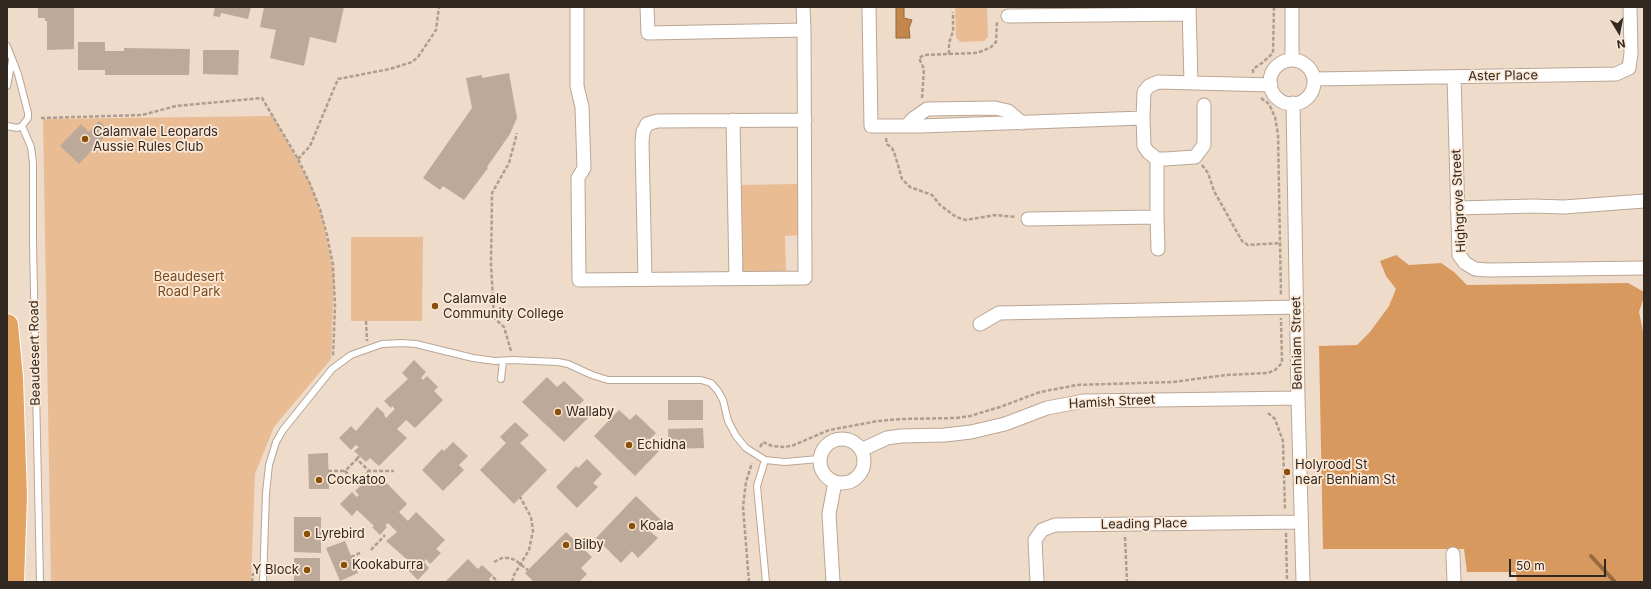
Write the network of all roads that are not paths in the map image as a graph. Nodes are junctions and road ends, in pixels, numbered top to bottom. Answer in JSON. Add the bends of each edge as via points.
{"nodes":[{"id":1,"x":577,"y":7,"type":"edge"},
{"id":2,"x":647,"y":7,"type":"edge"},
{"id":3,"x":804,"y":7,"type":"edge"},
{"id":4,"x":869,"y":7,"type":"edge"},
{"id":5,"x":1292,"y":7,"type":"edge"},
{"id":6,"x":1630,"y":7,"type":"edge"},
{"id":7,"x":1189,"y":11,"type":"edge"},
{"id":8,"x":1008,"y":16,"type":"road end"},
{"id":9,"x":804,"y":30,"type":"junction"},
{"id":10,"x":7,"y":46,"type":"edge"},
{"id":11,"x":1292,"y":60,"type":"junction"},
{"id":12,"x":12,"y":61,"type":"junction"},
{"id":13,"x":1454,"y":77,"type":"junction"},
{"id":14,"x":1314,"y":79,"type":"junction"},
{"id":15,"x":1191,"y":83,"type":"junction"},
{"id":16,"x":1271,"y":85,"type":"junction"},
{"id":17,"x":7,"y":86,"type":"edge"},
{"id":18,"x":1293,"y":103,"type":"junction"},
{"id":19,"x":1204,"y":105,"type":"dead end"},
{"id":20,"x":1143,"y":118,"type":"junction"},
{"id":21,"x":733,"y":120,"type":"junction"},
{"id":22,"x":805,"y":120,"type":"junction"},
{"id":23,"x":1022,"y":123,"type":"junction"},
{"id":24,"x":7,"y":126,"type":"edge"},
{"id":25,"x":22,"y":126,"type":"junction"},
{"id":26,"x":906,"y":126,"type":"junction"},
{"id":27,"x":1157,"y":159,"type":"junction"},
{"id":28,"x":1644,"y":201,"type":"edge"},
{"id":29,"x":1457,"y":208,"type":"junction"},
{"id":30,"x":1157,"y":217,"type":"junction"},
{"id":31,"x":1028,"y":219,"type":"road end"},
{"id":32,"x":1158,"y":249,"type":"dead end"},
{"id":33,"x":1644,"y":268,"type":"edge"},
{"id":34,"x":736,"y":278,"type":"junction"},
{"id":35,"x":645,"y":279,"type":"junction"},
{"id":36,"x":1297,"y":307,"type":"junction"},
{"id":37,"x":980,"y":324,"type":"dead end"},
{"id":38,"x":7,"y":325,"type":"edge"},
{"id":39,"x":502,"y":361,"type":"junction"},
{"id":40,"x":501,"y":379,"type":"dead end"},
{"id":41,"x":1298,"y":398,"type":"junction"},
{"id":42,"x":861,"y":450,"type":"junction"},
{"id":43,"x":820,"y":459,"type":"junction"},
{"id":44,"x":765,"y":460,"type":"junction"},
{"id":45,"x":835,"y":482,"type":"junction"},
{"id":46,"x":1301,"y":522,"type":"junction"},
{"id":47,"x":1453,"y":554,"type":"dead end"},
{"id":48,"x":13,"y":582,"type":"edge"},
{"id":49,"x":40,"y":582,"type":"edge"},
{"id":50,"x":263,"y":582,"type":"edge"},
{"id":51,"x":766,"y":582,"type":"edge"},
{"id":52,"x":833,"y":582,"type":"edge"},
{"id":53,"x":1037,"y":582,"type":"edge"},
{"id":54,"x":1303,"y":582,"type":"edge"},
{"id":55,"x":1454,"y":582,"type":"edge"}],
"edges":[{"from":1,"to":35,"type":"street","via":[[577,86],[582,107],[584,168],[578,178],[579,280]]},
{"from":2,"to":9,"type":"street","via":[[648,33]]},
{"from":3,"to":9,"type":"street"},
{"from":4,"to":26,"type":"street","via":[[872,126]]},
{"from":5,"to":11,"type":"street"},
{"from":6,"to":13,"type":"street","name":"Aster Place","via":[[1629,68],[1616,74]]},
{"from":7,"to":8,"type":"street"},
{"from":7,"to":15,"type":"street"},
{"from":9,"to":22,"type":"street"},
{"from":10,"to":12,"type":"lane"},
{"from":11,"to":14,"type":"street","via":[[1304,63]]},
{"from":11,"to":16,"type":"street","via":[[1278,65],[1273,71]]},
{"from":12,"to":17,"type":"lane"},
{"from":12,"to":25,"type":"lane","via":[[28,112],[28,118]]},
{"from":13,"to":14,"type":"street","name":"Aster Place"},
{"from":13,"to":29,"type":"street","name":"Highgrove Street"},
{"from":14,"to":18,"type":"street","via":[[1309,96]]},
{"from":15,"to":16,"type":"street"},
{"from":15,"to":20,"type":"street","via":[[1158,82],[1149,86],[1144,92]]},
{"from":16,"to":18,"type":"street","via":[[1276,96],[1287,103]]},
{"from":18,"to":36,"type":"street","name":"Benhiam Street"},
{"from":19,"to":27,"type":"street","via":[[1204,144],[1200,152],[1195,157]]},
{"from":20,"to":23,"type":"street"},
{"from":20,"to":27,"type":"street","via":[[1144,146]]},
{"from":21,"to":22,"type":"street"},
{"from":21,"to":34,"type":"street"},
{"from":21,"to":35,"type":"street","via":[[657,121],[647,124],[642,142]]},
{"from":22,"to":34,"type":"street","via":[[805,278]]},
{"from":23,"to":26,"type":"street"},
{"from":23,"to":26,"type":"street","via":[[1008,111],[995,108],[927,109]]},
{"from":24,"to":25,"type":"lane"},
{"from":25,"to":49,"type":"lane","name":"Beaudesert Road","via":[[31,147],[33,163]]},
{"from":27,"to":30,"type":"street"},
{"from":28,"to":29,"type":"street","via":[[1564,207]]},
{"from":29,"to":33,"type":"street","name":"Highgrove Street","via":[[1459,255],[1465,263],[1475,269]]},
{"from":30,"to":31,"type":"street"},
{"from":30,"to":32,"type":"street"},
{"from":34,"to":35,"type":"street"},
{"from":36,"to":37,"type":"street","via":[[999,313]]},
{"from":36,"to":41,"type":"street","name":"Benhiam Street"},
{"from":38,"to":48,"type":"highway","name":"Beaudesert Road","via":[[16,496]]},
{"from":39,"to":40,"type":"lane"},
{"from":39,"to":44,"type":"lane","via":[[558,362],[608,380],[701,380],[711,383],[723,400],[728,421],[736,436],[746,448]]},
{"from":39,"to":50,"type":"lane","via":[[473,358],[402,343],[367,348],[351,355],[332,369],[282,430],[276,442],[269,465],[266,493]]},
{"from":41,"to":42,"type":"street","name":"Hamish Street","via":[[1084,401],[1047,408],[1005,424],[971,432],[887,438]]},
{"from":41,"to":46,"type":"street","name":"Benhiam Street"},
{"from":42,"to":43,"type":"street","via":[[851,441],[837,440],[825,446]]},
{"from":42,"to":45,"type":"street","via":[[864,458],[861,472],[850,482]]},
{"from":43,"to":44,"type":"lane","via":[[786,462]]},
{"from":43,"to":45,"type":"street","via":[[825,476]]},
{"from":44,"to":51,"type":"lane","via":[[757,486]]},
{"from":45,"to":52,"type":"street","via":[[829,514]]},
{"from":46,"to":53,"type":"street","name":"Leading Place","via":[[1055,525],[1042,530],[1035,540]]},
{"from":46,"to":54,"type":"street","name":"Benhiam Street"},
{"from":47,"to":55,"type":"street"}]}
